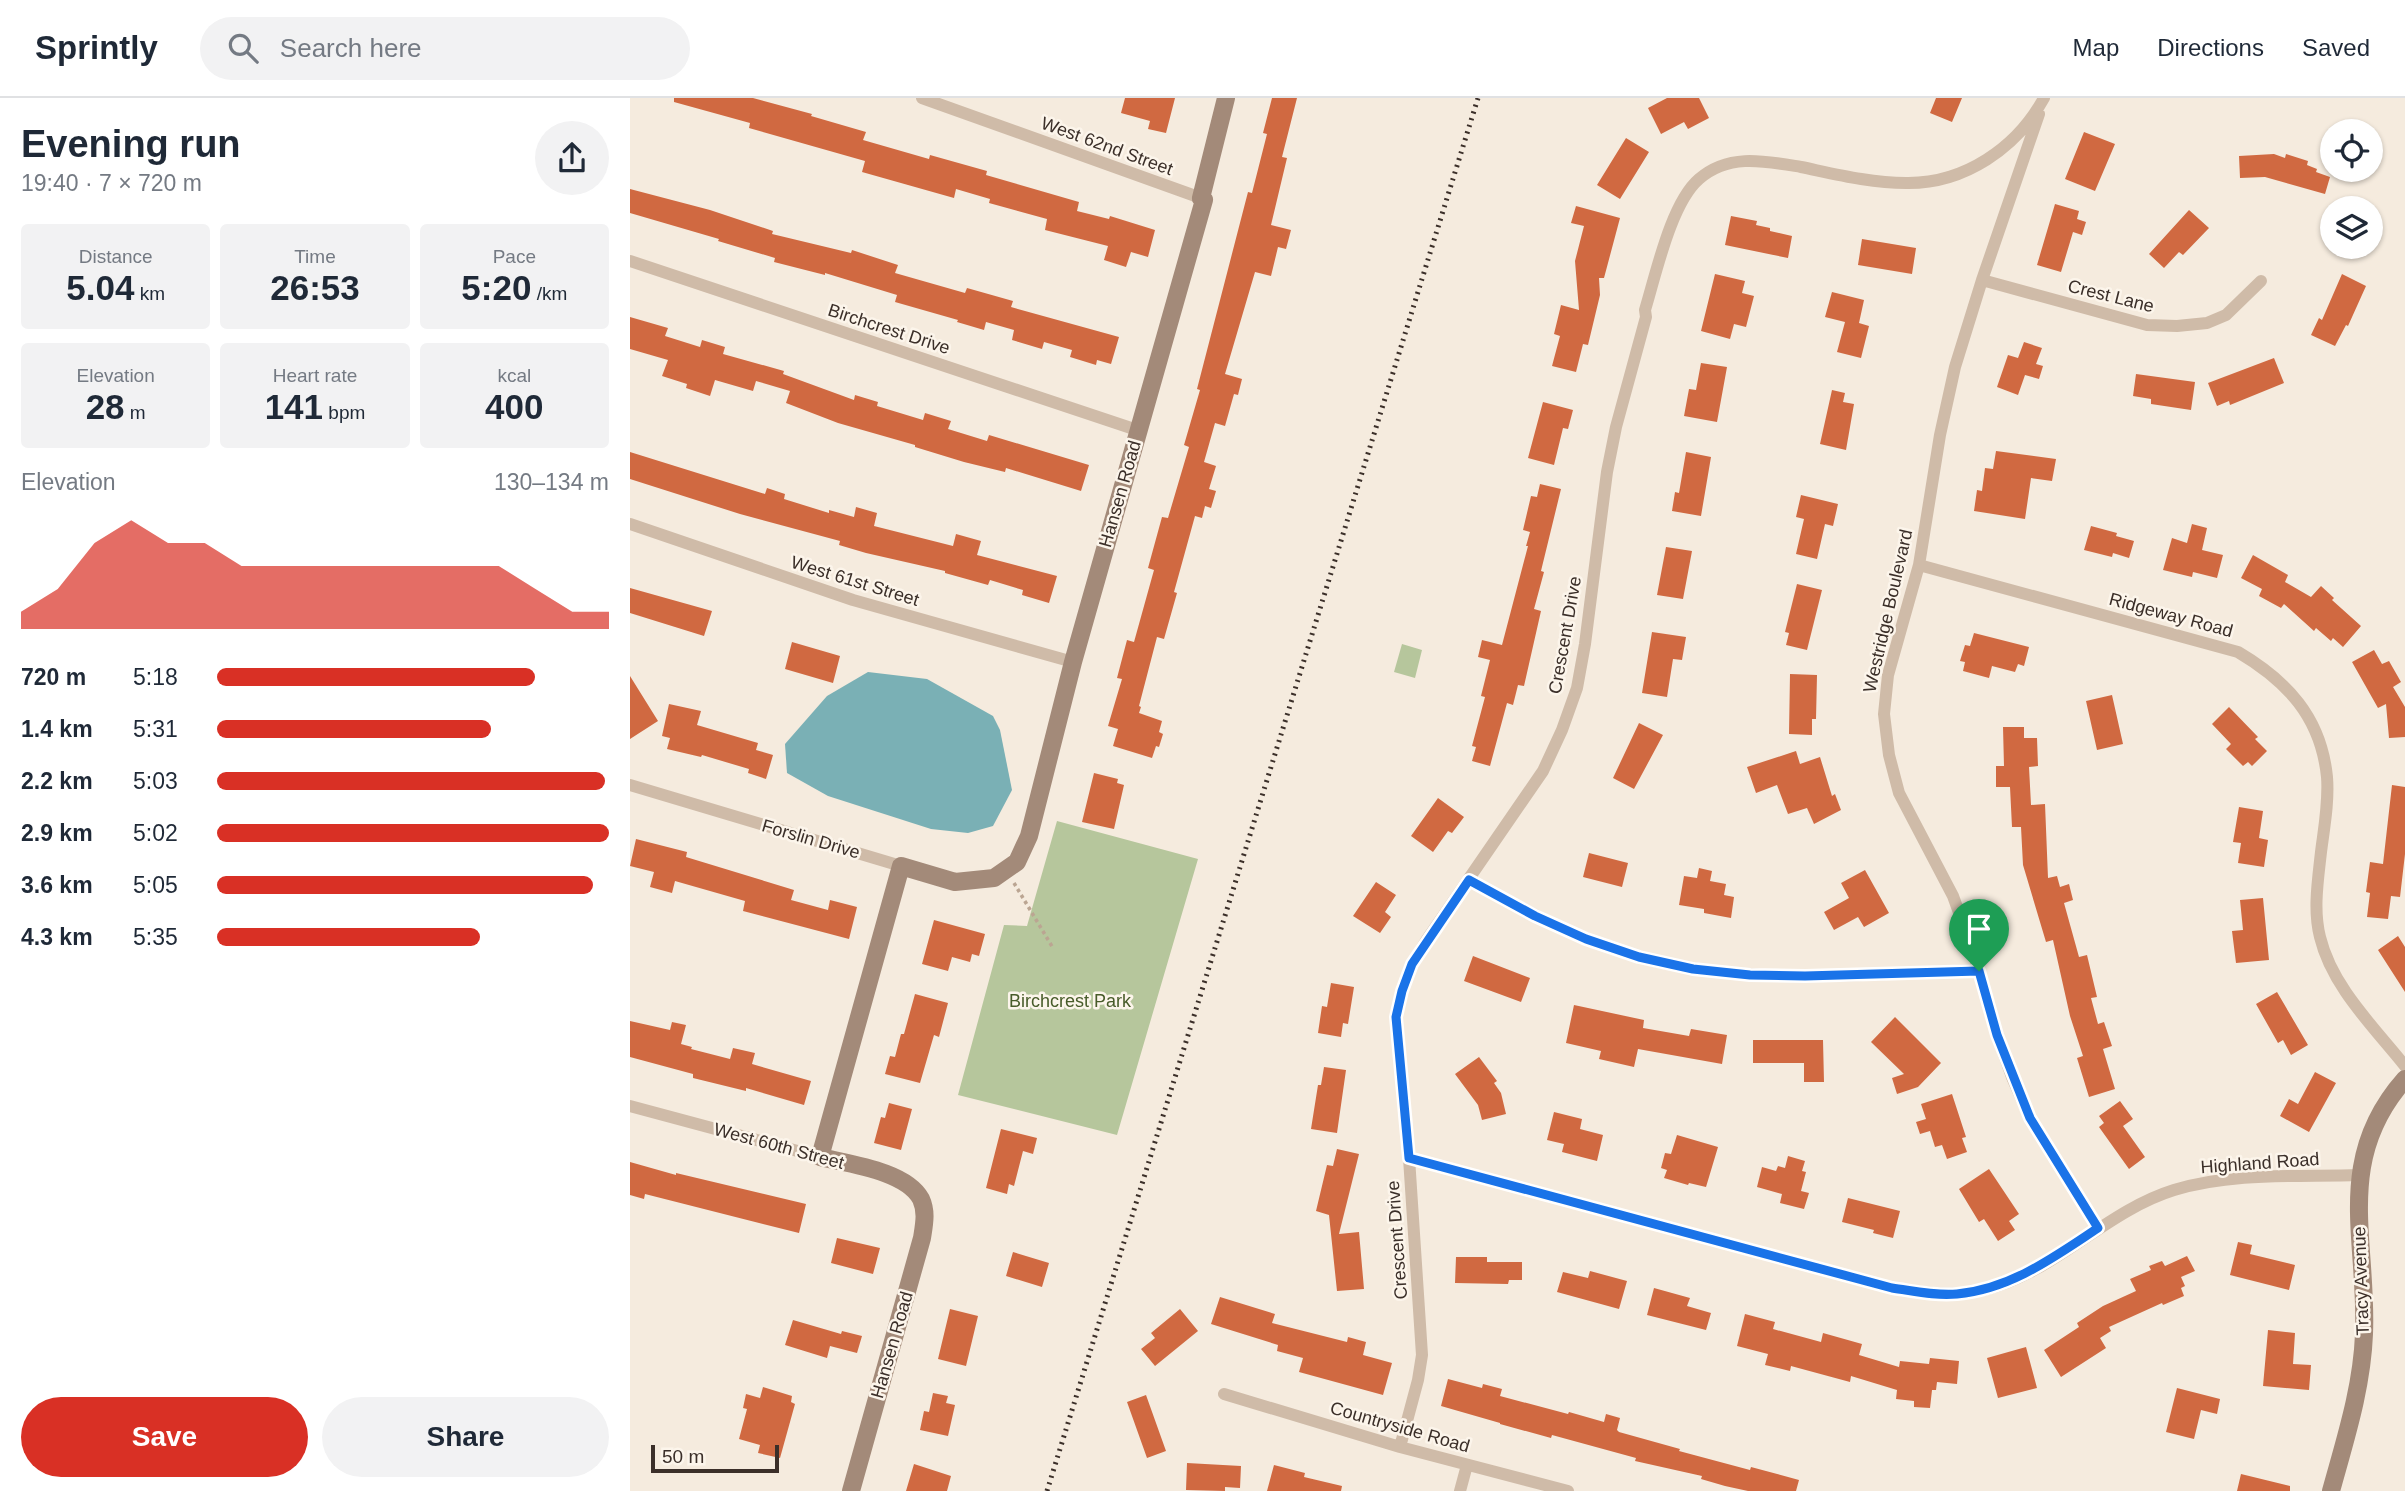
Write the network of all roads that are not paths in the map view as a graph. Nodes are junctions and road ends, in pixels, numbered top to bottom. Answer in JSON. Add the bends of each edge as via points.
{"nodes":[{"id":1,"x":922,"y":98,"type":"edge"},
{"id":2,"x":1226,"y":98,"type":"edge"},
{"id":3,"x":2044,"y":98,"type":"edge"},
{"id":4,"x":1201,"y":198,"type":"junction"},
{"id":5,"x":630,"y":261,"type":"edge"},
{"id":6,"x":1982,"y":280,"type":"junction"},
{"id":7,"x":2261,"y":281,"type":"dead end"},
{"id":8,"x":1138,"y":430,"type":"junction"},
{"id":9,"x":630,"y":524,"type":"edge"},
{"id":10,"x":1919,"y":565,"type":"junction"},
{"id":11,"x":1073,"y":662,"type":"junction"},
{"id":12,"x":630,"y":785,"type":"edge"},
{"id":13,"x":901,"y":866,"type":"junction"},
{"id":14,"x":994,"y":878,"type":"joint"},
{"id":15,"x":1469,"y":880,"type":"junction"},
{"id":16,"x":1979,"y":971,"type":"junction"},
{"id":17,"x":2405,"y":1066,"type":"edge"},
{"id":18,"x":2405,"y":1079,"type":"edge"},
{"id":19,"x":630,"y":1106,"type":"edge"},
{"id":20,"x":820,"y":1157,"type":"junction"},
{"id":21,"x":1409,"y":1158,"type":"junction"},
{"id":22,"x":2359,"y":1175,"type":"junction"},
{"id":23,"x":921,"y":1199,"type":"joint"},
{"id":24,"x":2098,"y":1228,"type":"junction"},
{"id":25,"x":1224,"y":1394,"type":"dead end"},
{"id":26,"x":1400,"y":1447,"type":"junction"},
{"id":27,"x":1467,"y":1465,"type":"junction"},
{"id":28,"x":851,"y":1491,"type":"edge"},
{"id":29,"x":1460,"y":1491,"type":"edge"},
{"id":30,"x":1568,"y":1491,"type":"edge"},
{"id":31,"x":2332,"y":1491,"type":"edge"}],
"edges":[{"from":1,"to":4,"type":"street","name":"West 62nd Street"},
{"from":2,"to":4,"type":"street","name":"Hansen Road"},
{"from":3,"to":6,"type":"street","name":"Westridge Boulevard"},
{"from":3,"to":15,"type":"street","name":"Crescent Drive","via":[[2025,128],[2001,152],[1941,179],[1908,184],[1740,160],[1699,179],[1685,197],[1645,310],[1619,416],[1577,688],[1543,771]]},
{"from":4,"to":8,"type":"street","name":"Hansen Road"},
{"from":5,"to":8,"type":"street","name":"Birchcrest Drive"},
{"from":6,"to":7,"type":"street","name":"Crest Lane","via":[[2147,325],[2177,326],[2207,323],[2226,315]]},
{"from":6,"to":10,"type":"street","name":"Westridge Boulevard","via":[[1943,421]]},
{"from":8,"to":11,"type":"street","name":"Hansen Road"},
{"from":9,"to":11,"type":"street","name":"West 61st Street","via":[[853,600]]},
{"from":10,"to":16,"type":"street","name":"Westridge Boulevard","via":[[1888,675],[1884,714],[1889,755],[1899,793],[1953,896]]},
{"from":10,"to":17,"type":"street","name":"Ridgeway Road","via":[[2238,652],[2290,691],[2321,746],[2327,778],[2316,907],[2320,936],[2329,965],[2345,990]]},
{"from":11,"to":14,"type":"street","name":"Hansen Road","via":[[1029,836],[1017,862]]},
{"from":12,"to":13,"type":"street","name":"Forslin Drive"},
{"from":13,"to":14,"type":"street","name":"Forslin Drive","via":[[955,881]]},
{"from":13,"to":20,"type":"street"},
{"from":15,"to":16,"type":"street","via":[[1586,939],[1693,969],[1805,976]]},
{"from":15,"to":21,"type":"street","name":"Crescent Drive","via":[[1412,964],[1396,1017]]},
{"from":16,"to":24,"type":"street","name":"Westridge Boulevard","via":[[1997,1035],[2030,1118]]},
{"from":18,"to":22,"type":"street","name":"Tracy Avenue","via":[[2380,1114]]},
{"from":19,"to":20,"type":"street","name":"West 60th Street"},
{"from":20,"to":23,"type":"street","name":"West 60th Street","via":[[887,1174],[907,1184]]},
{"from":21,"to":24,"type":"street","name":"Highland Road","via":[[1924,1293],[1988,1289],[2018,1278]]},
{"from":21,"to":26,"type":"street","name":"Crescent Drive","via":[[1422,1355]]},
{"from":22,"to":24,"type":"street","name":"Highland Road","via":[[2214,1180],[2134,1206]]},
{"from":22,"to":31,"type":"street","name":"Tracy Avenue","via":[[2364,1335],[2352,1415]]},
{"from":23,"to":28,"type":"street","name":"Hansen Road","via":[[925,1217],[922,1238]]},
{"from":25,"to":26,"type":"street","name":"Countryside Road"},
{"from":26,"to":27,"type":"street","name":"Countryside Road"},
{"from":27,"to":29,"type":"street"},
{"from":27,"to":30,"type":"street","name":"Countryside Road"}]}
